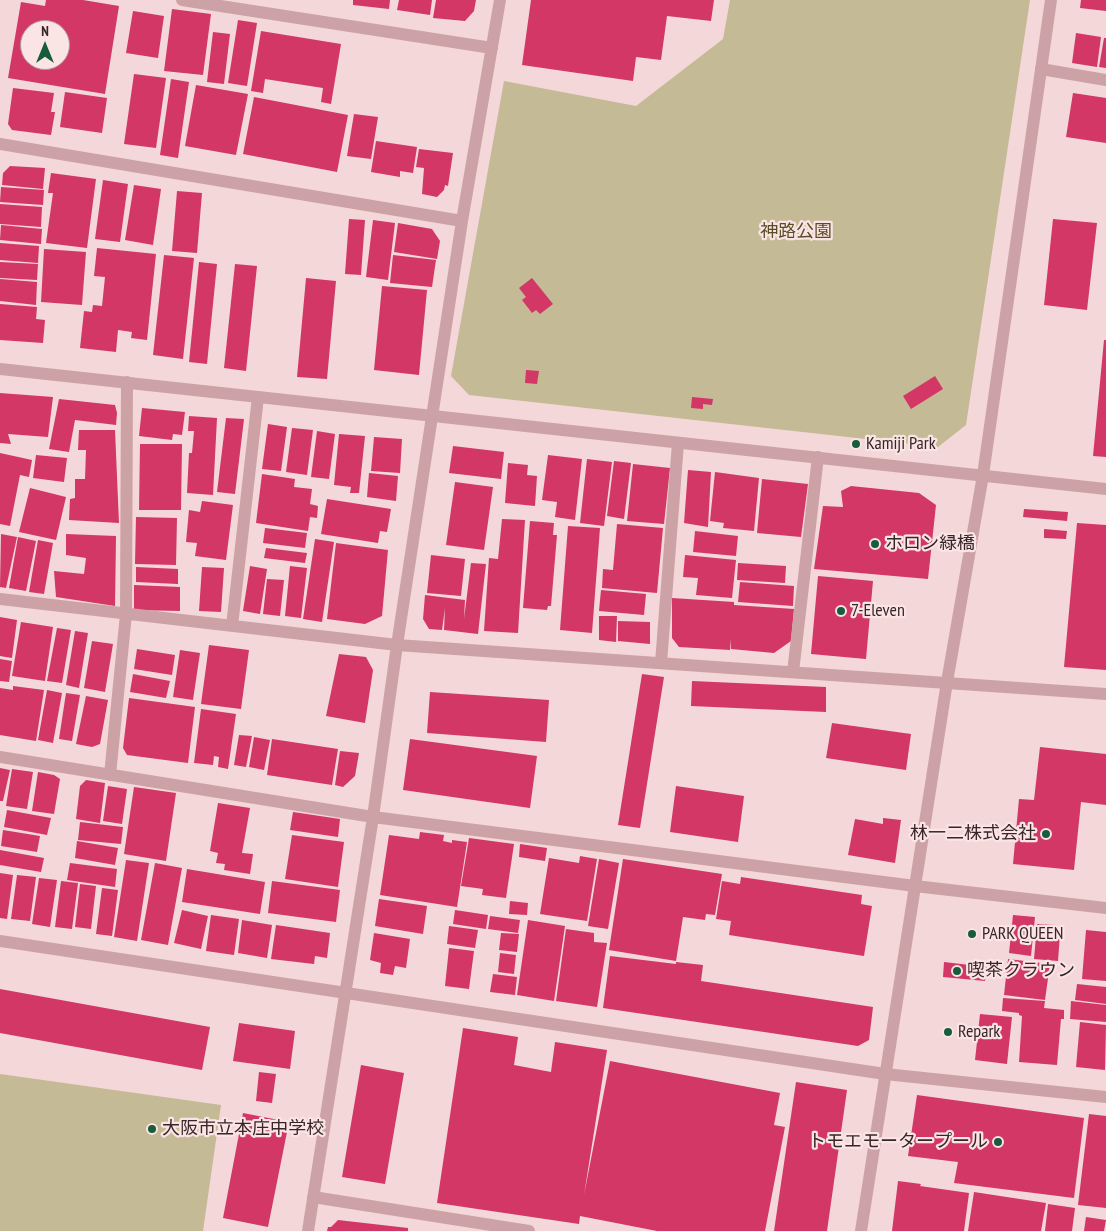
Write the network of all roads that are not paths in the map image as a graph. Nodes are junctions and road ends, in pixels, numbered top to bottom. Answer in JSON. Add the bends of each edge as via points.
{"nodes":[{"id":1,"x":182,"y":0,"type":"edge"},
{"id":2,"x":500,"y":0,"type":"edge"},
{"id":3,"x":1051,"y":0,"type":"edge"},
{"id":4,"x":492,"y":48,"type":"junction"},
{"id":5,"x":1041,"y":69,"type":"junction"},
{"id":6,"x":1106,"y":80,"type":"edge"},
{"id":7,"x":0,"y":144,"type":"edge"},
{"id":8,"x":462,"y":221,"type":"junction"},
{"id":9,"x":0,"y":369,"type":"edge"},
{"id":10,"x":127,"y":382,"type":"junction"},
{"id":11,"x":258,"y":397,"type":"junction"},
{"id":12,"x":432,"y":416,"type":"junction"},
{"id":13,"x":678,"y":443,"type":"junction"},
{"id":14,"x":818,"y":457,"type":"junction"},
{"id":15,"x":983,"y":475,"type":"junction"},
{"id":16,"x":1106,"y":489,"type":"edge"},
{"id":17,"x":0,"y":599,"type":"edge"},
{"id":18,"x":126,"y":614,"type":"junction"},
{"id":19,"x":232,"y":626,"type":"junction"},
{"id":20,"x":397,"y":645,"type":"junction"},
{"id":21,"x":661,"y":663,"type":"junction"},
{"id":22,"x":793,"y":672,"type":"junction"},
{"id":23,"x":946,"y":682,"type":"junction"},
{"id":24,"x":1106,"y":694,"type":"edge"},
{"id":25,"x":0,"y":757,"type":"edge"},
{"id":26,"x":110,"y":774,"type":"junction"},
{"id":27,"x":373,"y":817,"type":"junction"},
{"id":28,"x":915,"y":886,"type":"junction"},
{"id":29,"x":1106,"y":908,"type":"edge"},
{"id":30,"x":0,"y":941,"type":"edge"},
{"id":31,"x":346,"y":994,"type":"junction"},
{"id":32,"x":885,"y":1074,"type":"junction"},
{"id":33,"x":1106,"y":1097,"type":"edge"},
{"id":34,"x":313,"y":1196,"type":"junction"},
{"id":35,"x":308,"y":1231,"type":"edge"},
{"id":36,"x":529,"y":1231,"type":"edge"},
{"id":37,"x":860,"y":1231,"type":"edge"}],
"edges":[{"from":1,"to":4,"type":"street"},
{"from":2,"to":4,"type":"street"},
{"from":3,"to":5,"type":"street"},
{"from":4,"to":8,"type":"street"},
{"from":5,"to":6,"type":"street"},
{"from":5,"to":15,"type":"street"},
{"from":7,"to":8,"type":"street"},
{"from":8,"to":12,"type":"street"},
{"from":9,"to":10,"type":"street"},
{"from":10,"to":11,"type":"street"},
{"from":10,"to":18,"type":"street"},
{"from":11,"to":12,"type":"street"},
{"from":11,"to":19,"type":"street"},
{"from":12,"to":13,"type":"street"},
{"from":12,"to":20,"type":"street"},
{"from":13,"to":14,"type":"street"},
{"from":13,"to":21,"type":"street"},
{"from":14,"to":15,"type":"street"},
{"from":14,"to":22,"type":"street"},
{"from":15,"to":16,"type":"street"},
{"from":15,"to":23,"type":"street"},
{"from":17,"to":18,"type":"street"},
{"from":18,"to":19,"type":"street"},
{"from":18,"to":26,"type":"street"},
{"from":19,"to":20,"type":"street"},
{"from":20,"to":21,"type":"street"},
{"from":20,"to":27,"type":"street"},
{"from":21,"to":22,"type":"street"},
{"from":22,"to":23,"type":"street"},
{"from":23,"to":24,"type":"street"},
{"from":23,"to":28,"type":"street"},
{"from":25,"to":26,"type":"street"},
{"from":26,"to":27,"type":"street"},
{"from":27,"to":28,"type":"street"},
{"from":27,"to":31,"type":"street"},
{"from":28,"to":29,"type":"street"},
{"from":28,"to":32,"type":"street"},
{"from":30,"to":31,"type":"street"},
{"from":31,"to":32,"type":"street"},
{"from":31,"to":34,"type":"street"},
{"from":32,"to":33,"type":"street"},
{"from":32,"to":37,"type":"street"},
{"from":34,"to":35,"type":"street"},
{"from":34,"to":36,"type":"street"}]}
